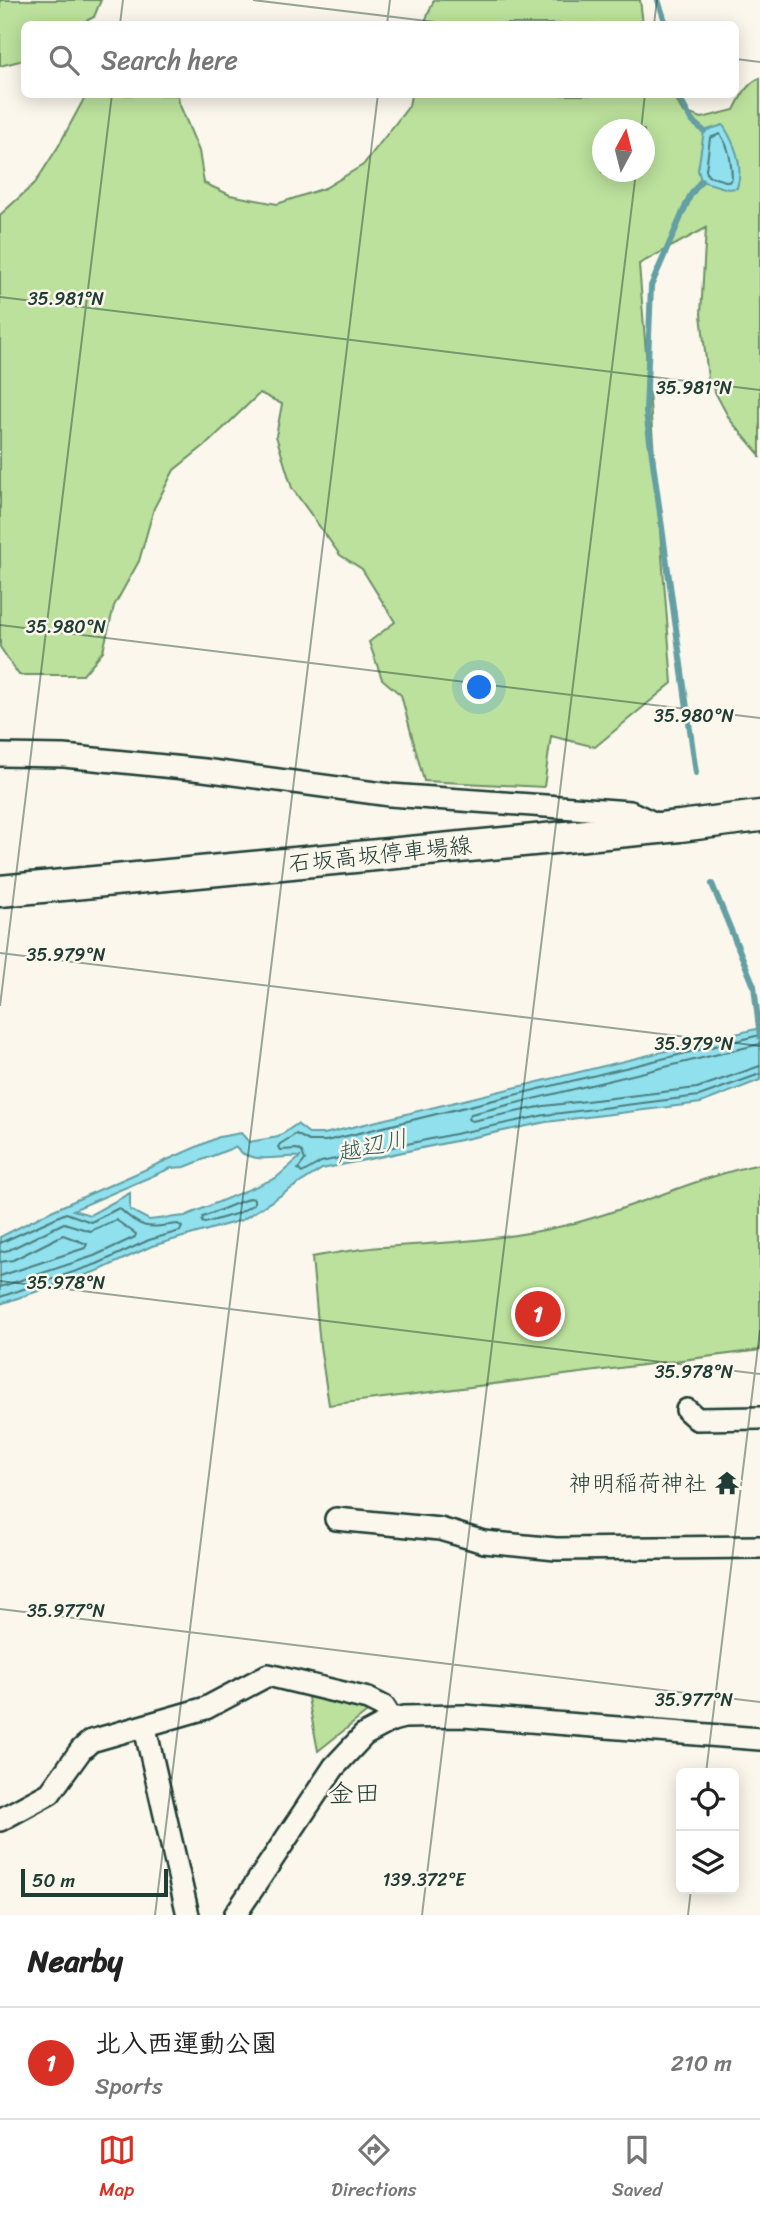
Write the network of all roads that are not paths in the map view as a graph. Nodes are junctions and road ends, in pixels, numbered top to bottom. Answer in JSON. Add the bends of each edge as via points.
{"nodes":[{"id":1,"x":0,"y":755,"type":"edge"},
{"id":2,"x":760,"y":805,"type":"edge"},
{"id":3,"x":760,"y":816,"type":"edge"},
{"id":4,"x":671,"y":827,"type":"junction"},
{"id":5,"x":0,"y":891,"type":"edge"},
{"id":6,"x":687,"y":1410,"type":"dead end"},
{"id":7,"x":760,"y":1418,"type":"edge"},
{"id":8,"x":336,"y":1519,"type":"dead end"},
{"id":9,"x":760,"y":1547,"type":"edge"},
{"id":10,"x":392,"y":1720,"type":"junction"},
{"id":11,"x":145,"y":1728,"type":"junction"},
{"id":12,"x":760,"y":1740,"type":"edge"},
{"id":13,"x":0,"y":1820,"type":"edge"},
{"id":14,"x":188,"y":1915,"type":"edge"},
{"id":15,"x":235,"y":1915,"type":"edge"}],
"edges":[{"from":1,"to":4,"type":"street","via":[[64,756],[390,794],[630,811]]},
{"from":2,"to":4,"type":"street"},
{"from":3,"to":4,"type":"main road","name":"石坂高坂停車場線"},
{"from":4,"to":5,"type":"main road","name":"石坂高坂停車場線"},
{"from":6,"to":7,"type":"street","via":[[697,1419]]},
{"from":8,"to":9,"type":"street","via":[[556,1549]]},
{"from":10,"to":11,"type":"street","via":[[384,1707],[368,1699],[268,1675],[206,1708]]},
{"from":10,"to":12,"type":"street","via":[[464,1716]]},
{"from":10,"to":15,"type":"street","via":[[364,1735],[334,1767]]},
{"from":11,"to":13,"type":"street","via":[[91,1741],[50,1793]]},
{"from":11,"to":14,"type":"street"}]}
